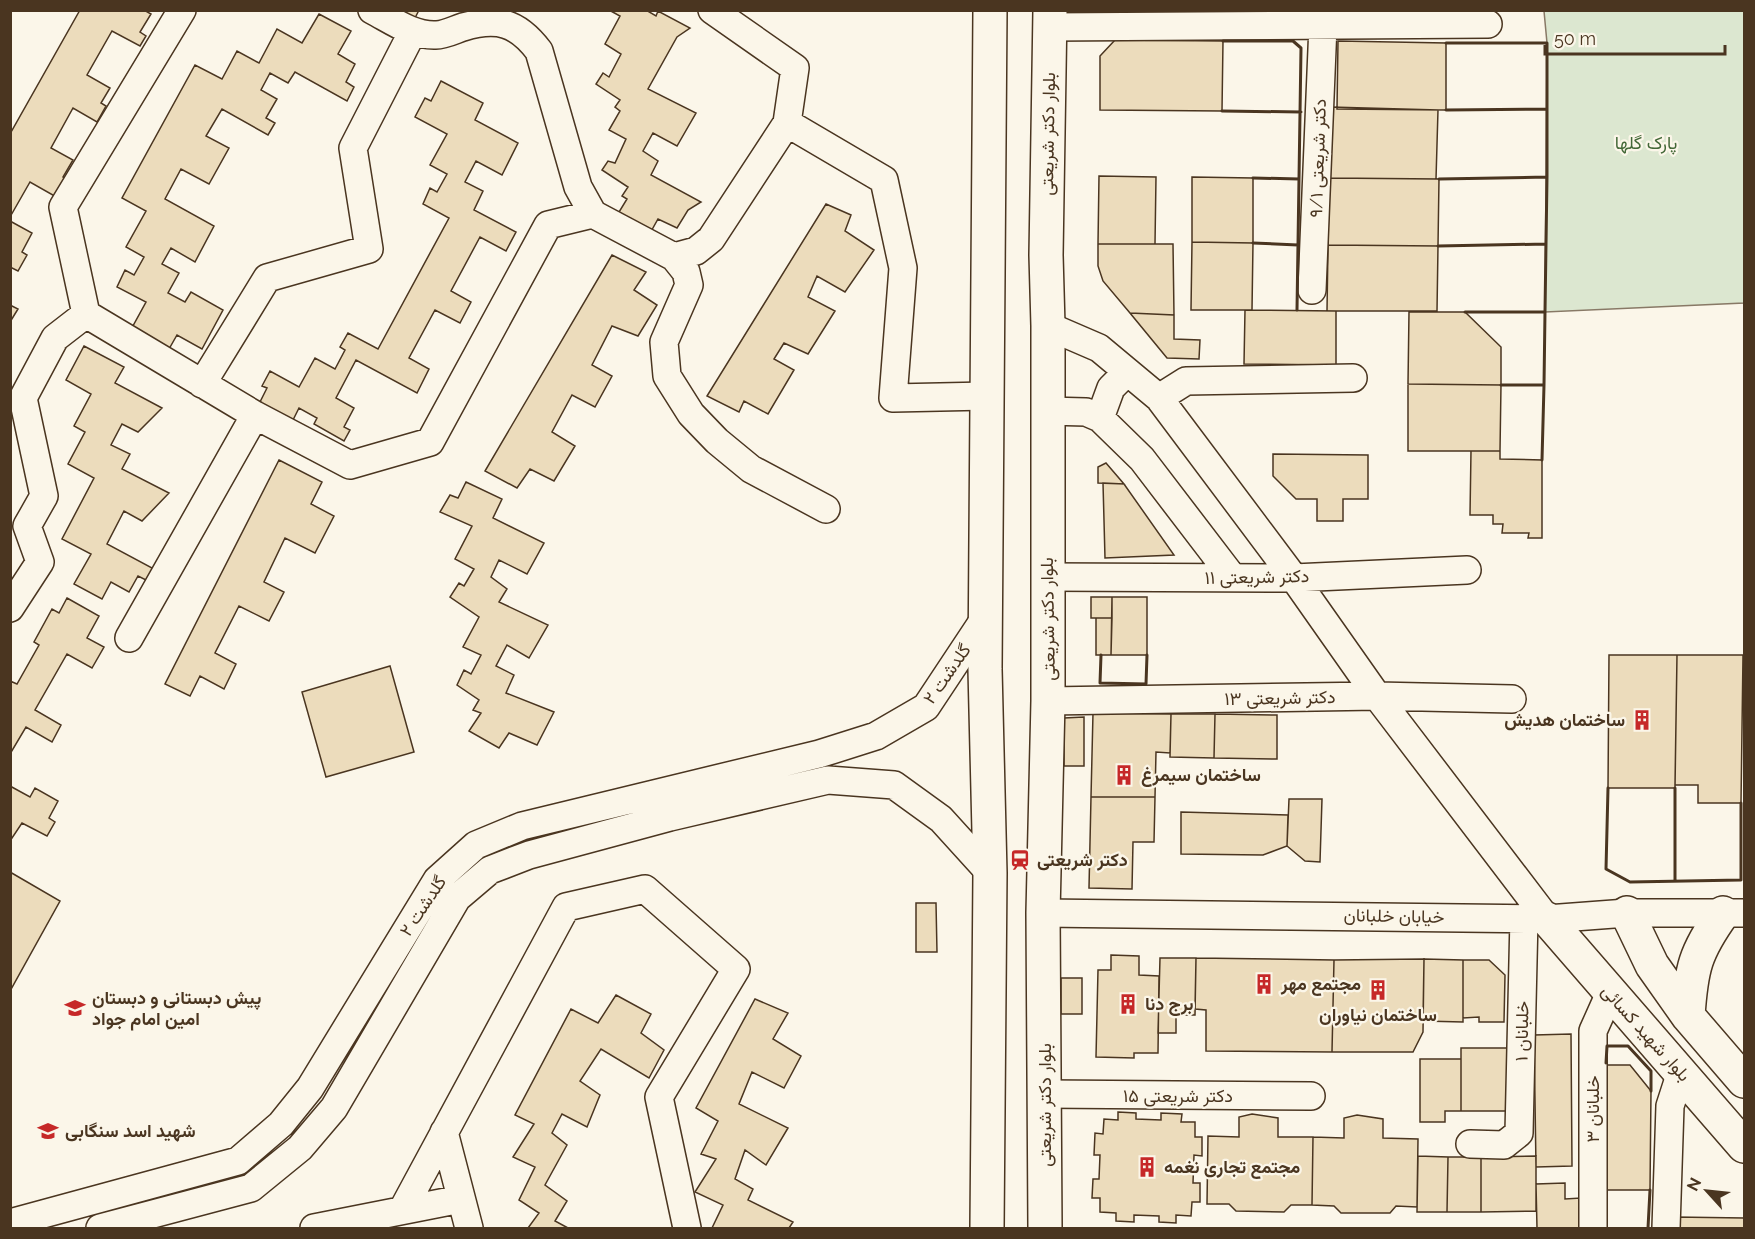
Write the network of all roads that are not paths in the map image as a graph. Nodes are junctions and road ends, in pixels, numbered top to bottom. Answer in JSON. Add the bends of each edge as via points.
{"nodes":[{"id":1,"x":182,"y":10,"type":"edge"},
{"id":2,"x":372,"y":10,"type":"edge"},
{"id":3,"x":712,"y":10,"type":"edge"},
{"id":4,"x":990,"y":10,"type":"edge"},
{"id":5,"x":1050,"y":19,"type":"edge"},
{"id":6,"x":1488,"y":24,"type":"dead end"},
{"id":7,"x":1323,"y":25,"type":"junction"},
{"id":8,"x":413,"y":31,"type":"junction"},
{"id":9,"x":787,"y":123,"type":"junction"},
{"id":10,"x":593,"y":214,"type":"junction"},
{"id":11,"x":674,"y":257,"type":"junction"},
{"id":12,"x":1312,"y":290,"type":"dead end"},
{"id":13,"x":86,"y":314,"type":"junction"},
{"id":14,"x":1048,"y":326,"type":"junction"},
{"id":15,"x":1127,"y":372,"type":"junction"},
{"id":16,"x":1353,"y":378,"type":"dead end"},
{"id":17,"x":202,"y":384,"type":"junction"},
{"id":18,"x":987,"y":396,"type":"junction"},
{"id":19,"x":1159,"y":398,"type":"junction"},
{"id":20,"x":1047,"y":411,"type":"junction"},
{"id":21,"x":255,"y":415,"type":"junction"},
{"id":22,"x":1100,"y":418,"type":"junction"},
{"id":23,"x":826,"y":509,"type":"dead end"},
{"id":24,"x":1467,"y":570,"type":"dead end"},
{"id":25,"x":1047,"y":577,"type":"junction"},
{"id":26,"x":1294,"y":578,"type":"junction"},
{"id":27,"x":1233,"y":579,"type":"junction"},
{"id":28,"x":10,"y":608,"type":"edge"},
{"id":29,"x":985,"y":618,"type":"junction"},
{"id":30,"x":129,"y":638,"type":"dead end"},
{"id":31,"x":1377,"y":696,"type":"junction"},
{"id":32,"x":1512,"y":699,"type":"dead end"},
{"id":33,"x":1048,"y":700,"type":"junction"},
{"id":34,"x":990,"y":873,"type":"junction"},
{"id":35,"x":1043,"y":913,"type":"junction"},
{"id":36,"x":1627,"y":913,"type":"junction"},
{"id":37,"x":1734,"y":913,"type":"edge"},
{"id":38,"x":1535,"y":918,"type":"junction"},
{"id":39,"x":1652,"y":965,"type":"junction"},
{"id":40,"x":1610,"y":993,"type":"junction"},
{"id":41,"x":1688,"y":1016,"type":"junction"},
{"id":42,"x":1681,"y":1072,"type":"junction"},
{"id":43,"x":1744,"y":1082,"type":"edge"},
{"id":44,"x":1045,"y":1094,"type":"junction"},
{"id":45,"x":1311,"y":1096,"type":"dead end"},
{"id":46,"x":444,"y":1132,"type":"junction"},
{"id":47,"x":1470,"y":1144,"type":"dead end"},
{"id":48,"x":1744,"y":1146,"type":"edge"},
{"id":49,"x":461,"y":1198,"type":"junction"},
{"id":50,"x":403,"y":1209,"type":"junction"},
{"id":51,"x":10,"y":1223,"type":"edge"},
{"id":52,"x":100,"y":1228,"type":"edge"},
{"id":53,"x":314,"y":1228,"type":"edge"},
{"id":54,"x":469,"y":1228,"type":"edge"},
{"id":55,"x":687,"y":1228,"type":"edge"},
{"id":56,"x":987,"y":1228,"type":"edge"},
{"id":57,"x":1045,"y":1228,"type":"edge"},
{"id":58,"x":1593,"y":1228,"type":"edge"},
{"id":59,"x":1666,"y":1228,"type":"edge"}],
"edges":[{"from":1,"to":13,"type":"street","via":[[63,207]]},
{"from":2,"to":8,"type":"street"},
{"from":3,"to":9,"type":"street","via":[[795,68]]},
{"from":4,"to":18,"type":"main road"},
{"from":5,"to":7,"type":"street"},
{"from":5,"to":14,"type":"main road","name":"بلوار دکتر شریعتی"},
{"from":6,"to":7,"type":"street"},
{"from":7,"to":12,"type":"street","name":"دکتر شریعتی ۹/۱"},
{"from":8,"to":10,"type":"street","via":[[439,35],[487,20],[507,24],[527,35],[538,51],[578,187]]},
{"from":8,"to":17,"type":"street","via":[[352,148],[369,249],[267,278]]},
{"from":9,"to":11,"type":"street","via":[[711,239],[696,251]]},
{"from":9,"to":18,"type":"street","via":[[885,180],[903,268],[893,398]]},
{"from":10,"to":11,"type":"street"},
{"from":10,"to":21,"type":"street","via":[[548,225],[430,442],[350,465]]},
{"from":11,"to":23,"type":"street","via":[[686,272],[689,285],[664,342],[667,376],[691,414],[717,441],[752,469]]},
{"from":13,"to":17,"type":"street"},
{"from":13,"to":28,"type":"street","via":[[55,338],[23,398],[44,496],[27,526],[40,562]]},
{"from":14,"to":15,"type":"street","via":[[1099,348]]},
{"from":14,"to":20,"type":"main road","name":"بلوار دکتر شریعتی"},
{"from":15,"to":19,"type":"street"},
{"from":15,"to":22,"type":"street","via":[[1111,388]]},
{"from":16,"to":19,"type":"street","via":[[1186,381]]},
{"from":17,"to":21,"type":"street"},
{"from":18,"to":29,"type":"main road"},
{"from":19,"to":26,"type":"street"},
{"from":20,"to":22,"type":"street","via":[[1086,412]]},
{"from":20,"to":25,"type":"main road","name":"بلوار دکتر شریعتی"},
{"from":21,"to":30,"type":"street"},
{"from":22,"to":27,"type":"street","via":[[1142,459]]},
{"from":24,"to":26,"type":"street","name":"۱۱ دکتر شریعتی"},
{"from":25,"to":27,"type":"street","name":"۱۱ دکتر شریعتی"},
{"from":25,"to":33,"type":"main road","name":"بلوار دکتر شریعتی"},
{"from":26,"to":27,"type":"street","name":"۱۱ دکتر شریعتی"},
{"from":26,"to":31,"type":"street"},
{"from":29,"to":34,"type":"main road"},
{"from":29,"to":51,"type":"street","name":"گلدشت ۲","via":[[926,707],[876,736],[819,754],[522,826],[476,845],[437,880],[310,1088],[281,1124],[238,1161]]},
{"from":31,"to":32,"type":"street","name":"۱۳ دکتر شریعتی"},
{"from":31,"to":33,"type":"street","name":"۱۳ دکتر شریعتی"},
{"from":31,"to":38,"type":"street"},
{"from":33,"to":35,"type":"main road","name":"بلوار دکتر شریعتی"},
{"from":34,"to":52,"type":"street","name":"گلدشت ۲","via":[[941,819],[894,785],[828,780],[669,817],[529,855],[490,870],[457,898],[334,1108],[300,1148],[251,1188]]},
{"from":34,"to":56,"type":"main road"},
{"from":35,"to":38,"type":"street","name":"خیابان خلبانان"},
{"from":35,"to":44,"type":"main road","name":"بلوار دکتر شریعتی"},
{"from":36,"to":37,"type":"street","name":"خیابان خلبانان"},
{"from":36,"to":38,"type":"street","name":"خیابان خلبانان"},
{"from":36,"to":39,"type":"main road"},
{"from":37,"to":41,"type":"main road","via":[[1706,937],[1690,974]]},
{"from":38,"to":40,"type":"main road","name":"بلوار شهید کسائی"},
{"from":38,"to":47,"type":"street","name":"۱ خلبانان","via":[[1520,1133],[1504,1145]]},
{"from":39,"to":40,"type":"main road","via":[[1637,967]]},
{"from":39,"to":41,"type":"main road"},
{"from":40,"to":42,"type":"main road","name":"بلوار شهید کسائی"},
{"from":40,"to":58,"type":"street","name":"۳ خلبانان","via":[[1593,1031]]},
{"from":41,"to":43,"type":"main road"},
{"from":42,"to":48,"type":"main road","name":"بلوار شهید کسائی"},
{"from":42,"to":59,"type":"street","via":[[1670,1106]]},
{"from":44,"to":45,"type":"street","name":"۱۵ دکتر شریعتی"},
{"from":44,"to":57,"type":"main road","name":"بلوار دکتر شریعتی"},
{"from":46,"to":49,"type":"street"},
{"from":46,"to":50,"type":"street"},
{"from":46,"to":55,"type":"street","via":[[566,907],[645,889],[736,969],[659,1097]]},
{"from":49,"to":50,"type":"street"},
{"from":49,"to":54,"type":"street"},
{"from":50,"to":53,"type":"street"}]}
